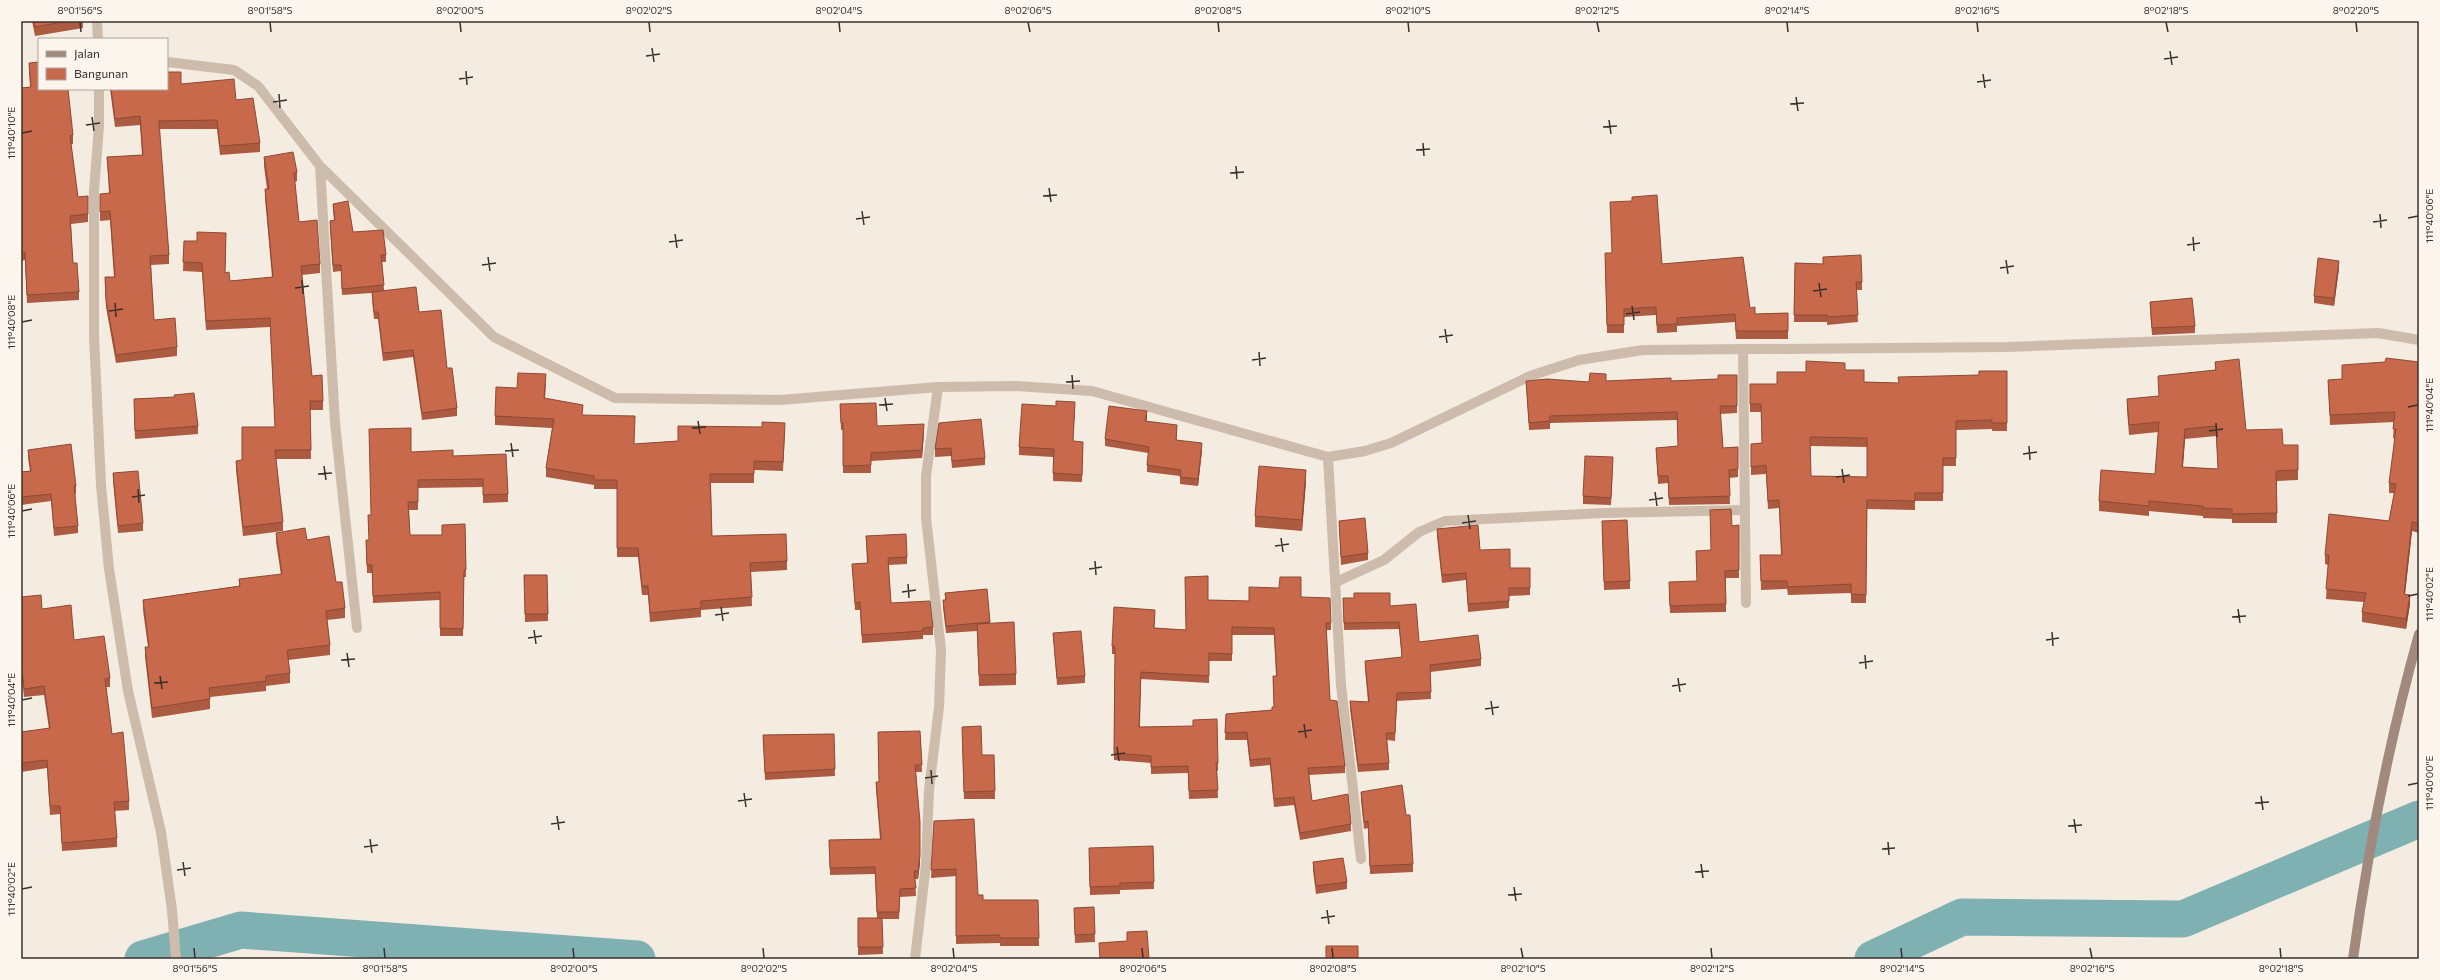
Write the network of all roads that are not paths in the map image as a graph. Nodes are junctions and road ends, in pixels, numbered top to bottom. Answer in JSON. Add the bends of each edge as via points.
{"nodes":[{"id":1,"x":97,"y":21,"type":"edge"},
{"id":2,"x":98,"y":38,"type":"edge"},
{"id":3,"x":168,"y":62,"type":"edge"},
{"id":4,"x":99,"y":90,"type":"edge"},
{"id":5,"x":320,"y":166,"type":"junction"},
{"id":6,"x":2419,"y":340,"type":"edge"},
{"id":7,"x":1743,"y":349,"type":"junction"},
{"id":8,"x":938,"y":387,"type":"junction"},
{"id":9,"x":1328,"y":457,"type":"junction"},
{"id":10,"x":1745,"y":510,"type":"junction"},
{"id":11,"x":1336,"y":582,"type":"junction"},
{"id":12,"x":1746,"y":603,"type":"dead end"},
{"id":13,"x":357,"y":628,"type":"dead end"},
{"id":14,"x":2419,"y":634,"type":"edge"},
{"id":15,"x":1361,"y":859,"type":"dead end"},
{"id":16,"x":176,"y":959,"type":"edge"},
{"id":17,"x":915,"y":959,"type":"edge"},
{"id":18,"x":2353,"y":959,"type":"edge"}],
"edges":[{"from":1,"to":2,"type":"street"},
{"from":3,"to":5,"type":"street","via":[[234,70],[258,86]]},
{"from":4,"to":16,"type":"street","via":[[94,191],[94,336],[109,569],[128,691],[161,832]]},
{"from":5,"to":8,"type":"street","via":[[494,337],[615,398],[780,400]]},
{"from":5,"to":13,"type":"street","via":[[335,423]]},
{"from":6,"to":7,"type":"street","via":[[2378,333],[2007,347]]},
{"from":7,"to":9,"type":"street","via":[[1643,350],[1579,360],[1530,376],[1391,443],[1365,451]]},
{"from":7,"to":10,"type":"street"},
{"from":8,"to":9,"type":"street","via":[[1016,386],[1092,391]]},
{"from":8,"to":17,"type":"street","via":[[926,476],[926,518],[941,650],[939,707]]},
{"from":9,"to":11,"type":"street"},
{"from":10,"to":11,"type":"street","via":[[1445,521],[1419,532],[1384,560]]},
{"from":10,"to":12,"type":"street"},
{"from":11,"to":15,"type":"street","via":[[1341,685]]},
{"from":14,"to":18,"type":"street","via":[[2399,706],[2372,829]]}]}
